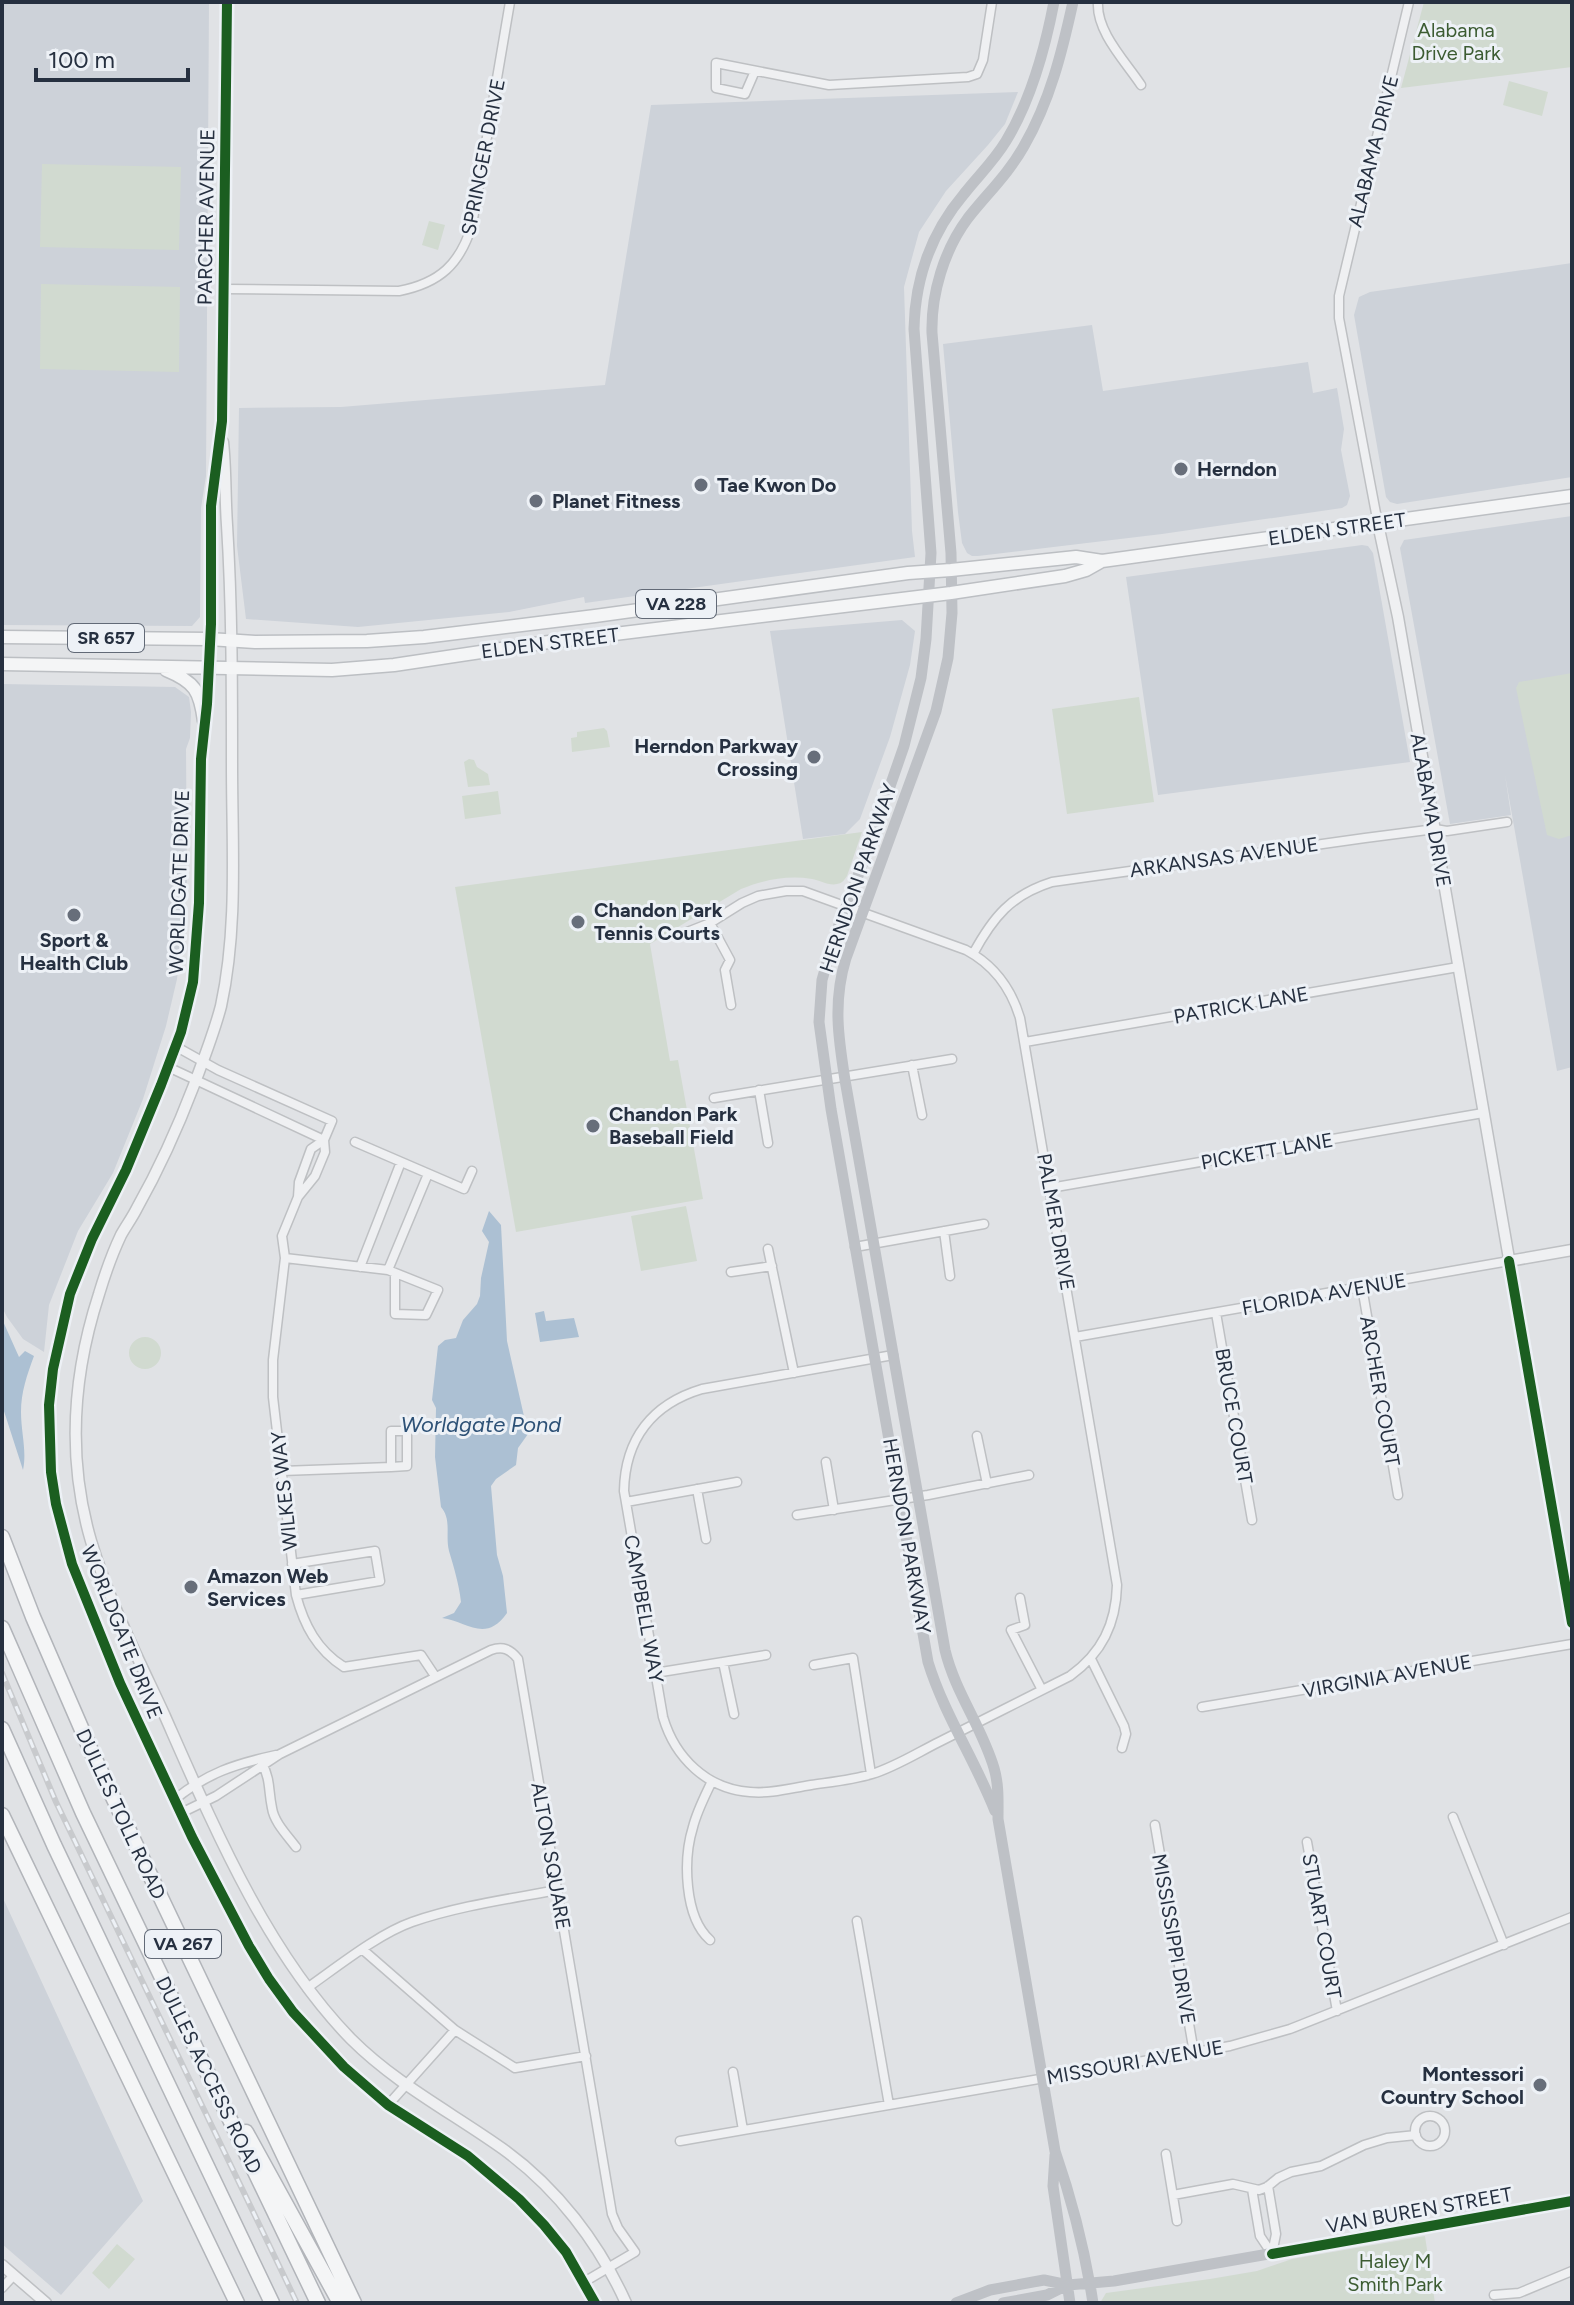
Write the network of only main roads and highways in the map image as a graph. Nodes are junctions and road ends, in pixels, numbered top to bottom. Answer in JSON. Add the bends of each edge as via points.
{"nodes":[{"id":1,"x":1054,"y":2,"type":"edge"},
{"id":2,"x":1073,"y":2,"type":"edge"},
{"id":3,"x":1572,"y":496,"type":"edge"},
{"id":4,"x":1102,"y":561,"type":"junction"},
{"id":5,"x":951,"y":570,"type":"junction"},
{"id":6,"x":931,"y":572,"type":"junction"},
{"id":7,"x":951,"y":593,"type":"junction"},
{"id":8,"x":930,"y":596,"type":"junction"},
{"id":9,"x":2,"y":637,"type":"edge"},
{"id":10,"x":422,"y":637,"type":"joint"},
{"id":11,"x":425,"y":660,"type":"joint"},
{"id":12,"x":2,"y":664,"type":"edge"},
{"id":13,"x":160,"y":667,"type":"junction"},
{"id":14,"x":204,"y":721,"type":"road end"},
{"id":15,"x":2,"y":1537,"type":"edge"},
{"id":16,"x":2,"y":1628,"type":"edge"},
{"id":17,"x":2,"y":1729,"type":"edge"},
{"id":18,"x":2,"y":1815,"type":"edge"},
{"id":19,"x":998,"y":1819,"type":"junction"},
{"id":20,"x":194,"y":2044,"type":"junction"},
{"id":21,"x":1055,"y":2151,"type":"junction"},
{"id":22,"x":1572,"y":2201,"type":"edge"},
{"id":23,"x":1090,"y":2283,"type":"junction"},
{"id":24,"x":1068,"y":2285,"type":"junction"},
{"id":25,"x":1016,"y":2300,"type":"junction"},
{"id":26,"x":237,"y":2303,"type":"edge"},
{"id":27,"x":272,"y":2303,"type":"edge"},
{"id":28,"x":318,"y":2303,"type":"edge"},
{"id":29,"x":340,"y":2303,"type":"edge"},
{"id":30,"x":354,"y":2303,"type":"edge"},
{"id":31,"x":956,"y":2303,"type":"edge"},
{"id":32,"x":1003,"y":2303,"type":"edge"},
{"id":33,"x":1029,"y":2303,"type":"edge"},
{"id":34,"x":1070,"y":2303,"type":"edge"},
{"id":35,"x":1093,"y":2303,"type":"edge"}],
"edges":[{"from":1,"to":6,"type":"main road","name":"HERNDON PARKWAY","via":[[1016,122],[998,154],[941,225],[920,278],[914,329]]},
{"from":2,"to":5,"type":"main road","name":"HERNDON PARKWAY","via":[[1040,116],[1014,163],[967,221],[934,299],[933,353]]},
{"from":3,"to":4,"type":"main road","name":"ELDEN STREET"},
{"from":4,"to":5,"type":"main road","name":"ELDEN STREET","via":[[1076,557]]},
{"from":4,"to":7,"type":"main road","name":"ELDEN STREET","via":[[1065,576]]},
{"from":5,"to":6,"type":"main road","name":"ELDEN STREET"},
{"from":5,"to":7,"type":"main road","name":"HERNDON PARKWAY"},
{"from":6,"to":8,"type":"main road","name":"HERNDON PARKWAY"},
{"from":6,"to":10,"type":"main road","name":"ELDEN STREET","number":"VA 228"},
{"from":7,"to":8,"type":"main road","name":"ELDEN STREET","number":"VA 228"},
{"from":7,"to":19,"type":"main road","name":"HERNDON PARKWAY","via":[[942,691],[842,971],[836,1015],[948,1662],[995,1769]]},
{"from":8,"to":11,"type":"main road","name":"ELDEN STREET","number":"VA 228"},
{"from":8,"to":19,"type":"main road","name":"HERNDON PARKWAY","via":[[910,725],[829,951],[819,1022],[928,1662]]},
{"from":9,"to":10,"type":"main road","name":"ELDEN STREET","number":"SR 657","via":[[344,642]]},
{"from":11,"to":13,"type":"main road","name":"ELDEN STREET","number":"SR 657","via":[[332,670]]},
{"from":12,"to":13,"type":"main road","number":"SR 657"},
{"from":13,"to":14,"type":"main road","via":[[193,685]]},
{"from":15,"to":30,"type":"highway","name":"DULLES TOLL ROAD","number":"VA 267","via":[[92,1753]]},
{"from":16,"to":20,"type":"highway","name":"DULLES ACCESS ROAD"},
{"from":17,"to":27,"type":"highway","name":"DULLES ACCESS ROAD"},
{"from":18,"to":26,"type":"highway"},
{"from":19,"to":21,"type":"main road","name":"HERNDON PARKWAY"},
{"from":20,"to":28,"type":"highway","name":"DULLES ACCESS ROAD"},
{"from":20,"to":29,"type":"highway"},
{"from":21,"to":23,"type":"main road","name":"HERNDON PARKWAY"},
{"from":21,"to":24,"type":"main road","name":"HERNDON PARKWAY","via":[[1053,2186]]},
{"from":22,"to":23,"type":"main road","name":"VAN BUREN STREET"},
{"from":23,"to":24,"type":"main road","name":"VAN BUREN STREET"},
{"from":23,"to":35,"type":"main road","name":"HERNDON PARKWAY"},
{"from":24,"to":25,"type":"main road","name":"VAN BUREN STREET"},
{"from":24,"to":31,"type":"main road","name":"VAN BUREN STREET","via":[[1044,2280]]},
{"from":24,"to":34,"type":"main road","name":"HERNDON PARKWAY"},
{"from":25,"to":32,"type":"main road","name":"VAN BUREN STREET"},
{"from":25,"to":33,"type":"main road"}]}
